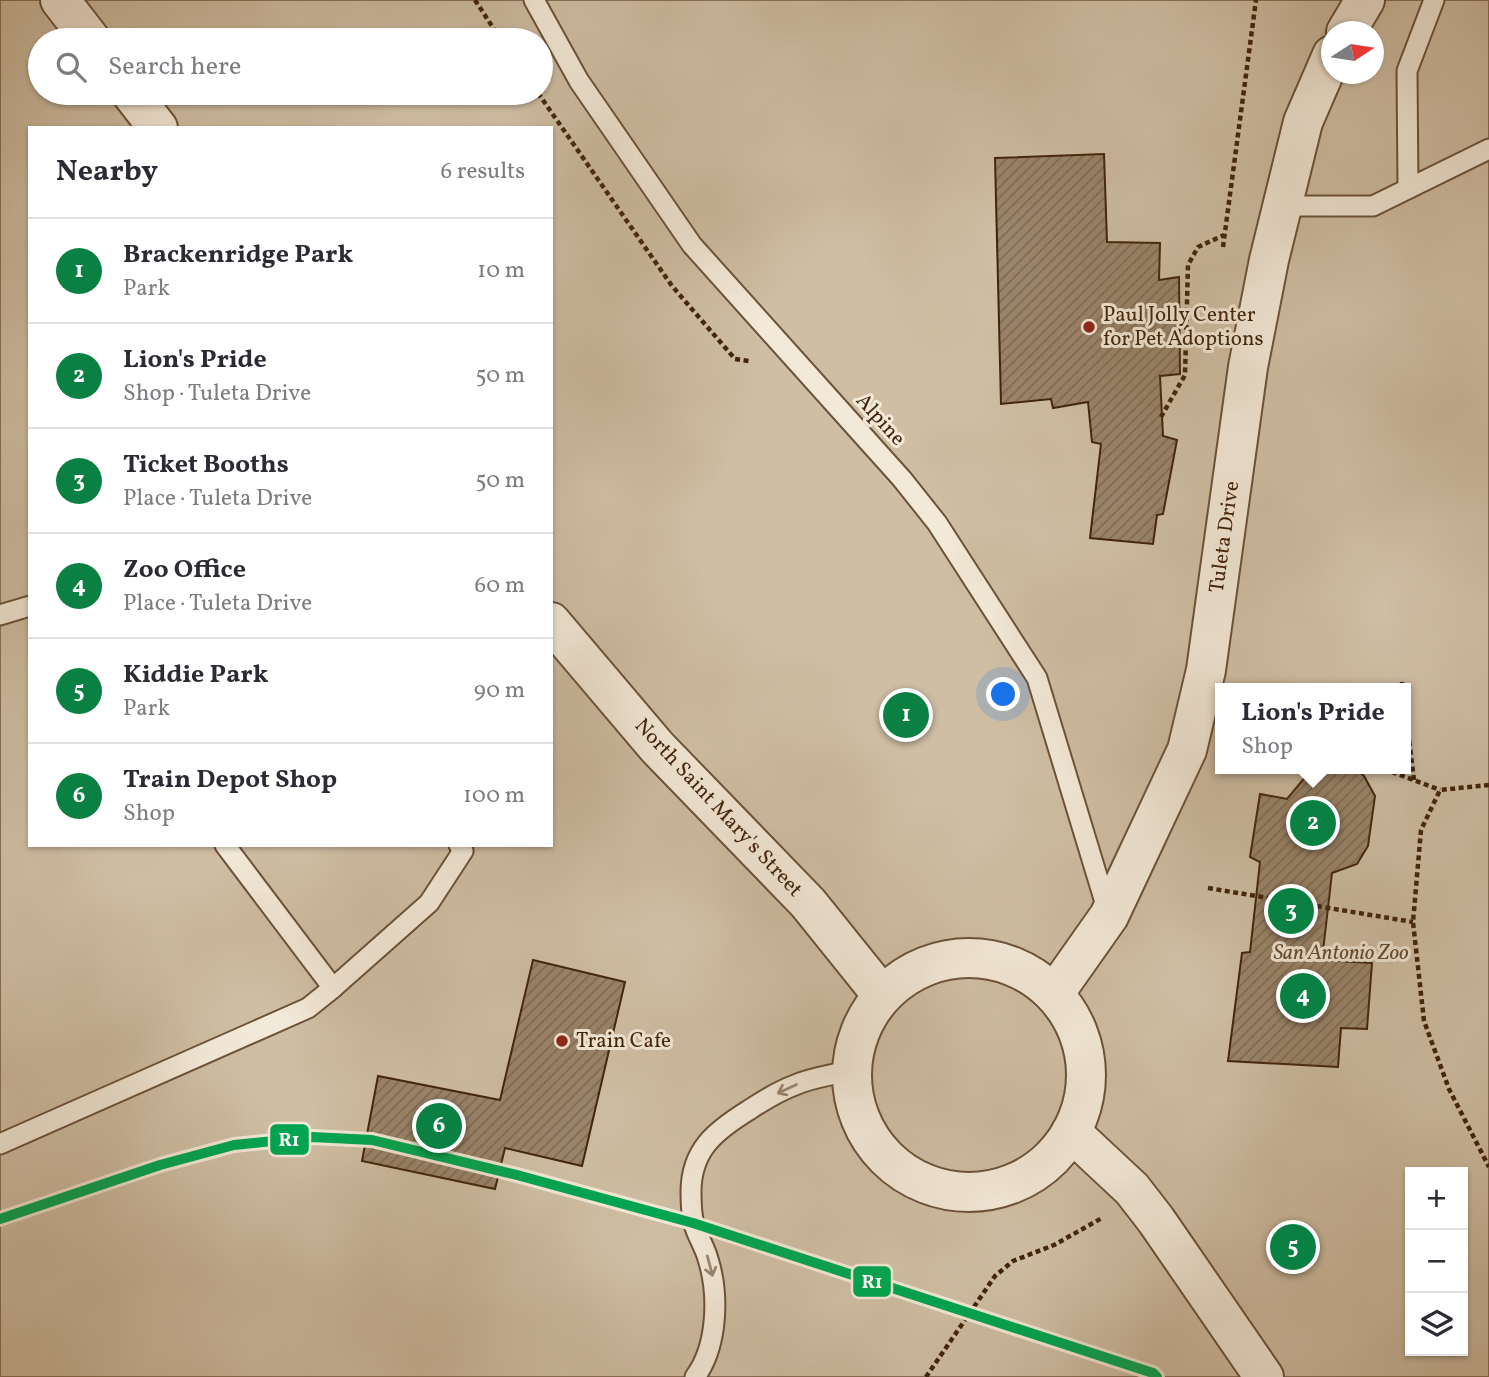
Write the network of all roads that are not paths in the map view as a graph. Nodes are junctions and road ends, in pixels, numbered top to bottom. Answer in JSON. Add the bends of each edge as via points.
{"nodes":[{"id":1,"x":60,"y":0,"type":"edge"},
{"id":2,"x":534,"y":0,"type":"edge"},
{"id":3,"x":1365,"y":0,"type":"edge"},
{"id":4,"x":1434,"y":0,"type":"edge"},
{"id":5,"x":1353,"y":21,"type":"edge"},
{"id":6,"x":82,"y":28,"type":"edge"},
{"id":7,"x":550,"y":28,"type":"edge"},
{"id":8,"x":553,"y":34,"type":"edge"},
{"id":9,"x":1321,"y":80,"type":"edge"},
{"id":10,"x":140,"y":105,"type":"edge"},
{"id":11,"x":156,"y":126,"type":"edge"},
{"id":12,"x":1489,"y":149,"type":"edge"},
{"id":13,"x":1408,"y":188,"type":"junction"},
{"id":14,"x":1281,"y":206,"type":"junction"},
{"id":15,"x":28,"y":607,"type":"edge"},
{"id":16,"x":0,"y":615,"type":"edge"},
{"id":17,"x":553,"y":624,"type":"edge"},
{"id":18,"x":227,"y":847,"type":"edge"},
{"id":19,"x":460,"y":847,"type":"edge"},
{"id":20,"x":1109,"y":916,"type":"junction"},
{"id":21,"x":333,"y":988,"type":"junction"},
{"id":22,"x":1054,"y":994,"type":"junction"},
{"id":23,"x":882,"y":995,"type":"junction"},
{"id":24,"x":852,"y":1070,"type":"junction"},
{"id":25,"x":1071,"y":1132,"type":"junction"},
{"id":26,"x":0,"y":1144,"type":"edge"},
{"id":27,"x":695,"y":1377,"type":"edge"},
{"id":28,"x":1264,"y":1377,"type":"edge"}],
"edges":[{"from":1,"to":6,"type":"street"},
{"from":2,"to":7,"type":"lane","name":"Alpine"},
{"from":3,"to":5,"type":"street"},
{"from":4,"to":13,"type":"lane","via":[[1407,71]]},
{"from":8,"to":20,"type":"lane","name":"Alpine","via":[[579,81],[692,246],[902,479],[937,523],[1037,678]]},
{"from":9,"to":14,"type":"street","name":"Tuleta Drive","via":[[1303,122]]},
{"from":10,"to":11,"type":"street"},
{"from":12,"to":13,"type":"lane"},
{"from":13,"to":14,"type":"lane","via":[[1373,206]]},
{"from":14,"to":20,"type":"street","name":"Tuleta Drive","via":[[1248,367],[1206,670],[1187,750]]},
{"from":15,"to":16,"type":"lane"},
{"from":17,"to":23,"type":"street","name":"North Saint Mary's Street","via":[[657,747],[808,904]]},
{"from":18,"to":21,"type":"lane"},
{"from":19,"to":21,"type":"lane","via":[[463,851],[429,903]]},
{"from":20,"to":22,"type":"street","name":"Tuleta Drive"},
{"from":21,"to":26,"type":"lane","via":[[308,1008]]},
{"from":22,"to":23,"type":"street","via":[[1024,971],[987,958],[948,958],[912,972]]},
{"from":22,"to":25,"type":"street","via":[[1082,1043],[1086,1070],[1084,1099]]},
{"from":23,"to":24,"type":"street","via":[[863,1024]]},
{"from":24,"to":25,"type":"street","via":[[858,1115],[873,1143],[894,1166],[920,1183],[940,1189],[981,1193],[1011,1185],[1039,1171]]},
{"from":24,"to":27,"type":"lane","one_way":true,"via":[[770,1096],[722,1127],[701,1150],[691,1173],[692,1213],[711,1270],[715,1305],[703,1366]]},
{"from":25,"to":28,"type":"street","via":[[1132,1189]]}]}
